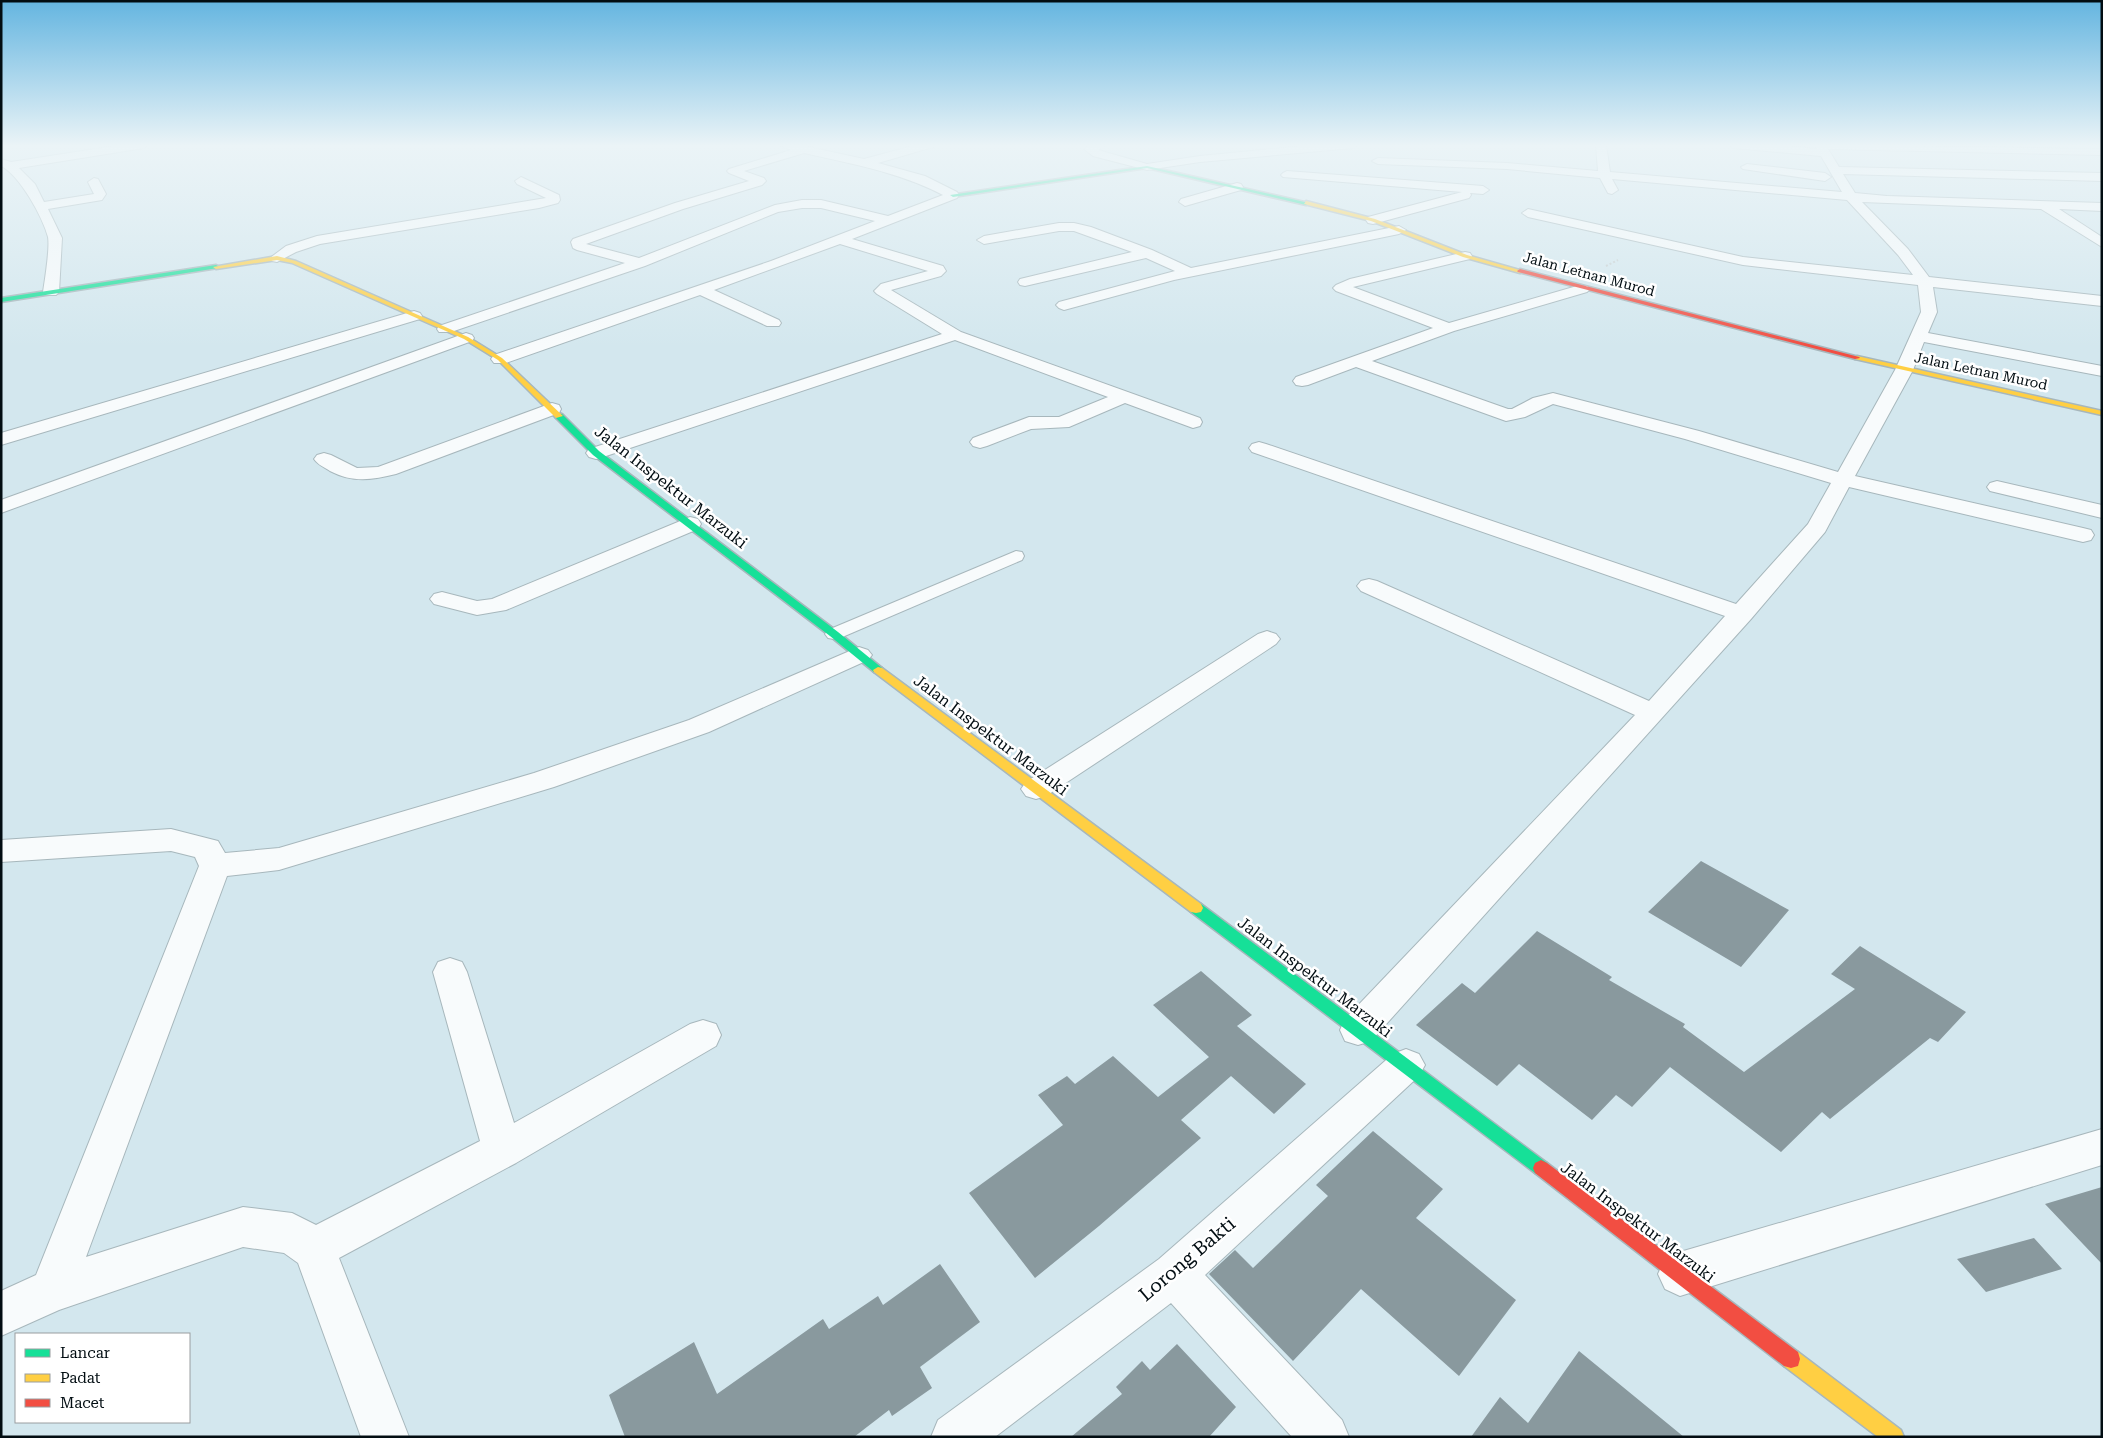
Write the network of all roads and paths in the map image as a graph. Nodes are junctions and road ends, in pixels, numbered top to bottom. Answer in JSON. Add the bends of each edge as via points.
{"nodes":[{"id":1,"x":44,"y":212,"type":"edge"},
{"id":2,"x":489,"y":212,"type":"edge"},
{"id":3,"x":662,"y":212,"type":"edge"},
{"id":4,"x":768,"y":212,"type":"edge"},
{"id":5,"x":851,"y":212,"type":"edge"},
{"id":6,"x":908,"y":212,"type":"edge"},
{"id":7,"x":1340,"y":212,"type":"edge"},
{"id":8,"x":1396,"y":212,"type":"edge"},
{"id":9,"x":1865,"y":212,"type":"edge"},
{"id":10,"x":2054,"y":212,"type":"edge"},
{"id":11,"x":1528,"y":213,"type":"dead end"},
{"id":12,"x":724,"y":215,"type":"dead end"},
{"id":13,"x":751,"y":220,"type":"junction"},
{"id":14,"x":888,"y":220,"type":"junction"},
{"id":15,"x":1373,"y":220,"type":"junction"},
{"id":16,"x":1399,"y":230,"type":"junction"},
{"id":17,"x":838,"y":239,"type":"junction"},
{"id":18,"x":984,"y":240,"type":"dead end"},
{"id":19,"x":1654,"y":241,"type":"junction"},
{"id":20,"x":2102,"y":243,"type":"edge"},
{"id":21,"x":1147,"y":253,"type":"junction"},
{"id":22,"x":1464,"y":256,"type":"junction"},
{"id":23,"x":277,"y":258,"type":"junction"},
{"id":24,"x":640,"y":263,"type":"junction"},
{"id":25,"x":1190,"y":273,"type":"junction"},
{"id":26,"x":1025,"y":282,"type":"dead end"},
{"id":27,"x":1925,"y":282,"type":"junction"},
{"id":28,"x":1564,"y":284,"type":"junction"},
{"id":29,"x":1582,"y":289,"type":"junction"},
{"id":30,"x":701,"y":290,"type":"junction"},
{"id":31,"x":51,"y":292,"type":"junction"},
{"id":32,"x":1,"y":300,"type":"edge"},
{"id":33,"x":2102,"y":301,"type":"edge"},
{"id":34,"x":1064,"y":305,"type":"dead end"},
{"id":35,"x":414,"y":316,"type":"junction"},
{"id":36,"x":773,"y":323,"type":"dead end"},
{"id":37,"x":1448,"y":328,"type":"junction"},
{"id":38,"x":445,"y":329,"type":"junction"},
{"id":39,"x":955,"y":335,"type":"junction"},
{"id":40,"x":1918,"y":336,"type":"junction"},
{"id":41,"x":466,"y":338,"type":"junction"},
{"id":42,"x":500,"y":359,"type":"junction"},
{"id":43,"x":1355,"y":361,"type":"junction"},
{"id":44,"x":1904,"y":370,"type":"junction"},
{"id":45,"x":2102,"y":371,"type":"edge"},
{"id":46,"x":1302,"y":381,"type":"dead end"},
{"id":47,"x":1126,"y":396,"type":"junction"},
{"id":48,"x":552,"y":410,"type":"junction"},
{"id":49,"x":2102,"y":413,"type":"edge"},
{"id":50,"x":1194,"y":422,"type":"dead end"},
{"id":51,"x":2,"y":437,"type":"edge"},
{"id":52,"x":980,"y":442,"type":"dead end"},
{"id":53,"x":1259,"y":448,"type":"dead end"},
{"id":54,"x":596,"y":453,"type":"junction"},
{"id":55,"x":324,"y":459,"type":"dead end"},
{"id":56,"x":1844,"y":480,"type":"junction"},
{"id":57,"x":1998,"y":487,"type":"dead end"},
{"id":58,"x":1,"y":507,"type":"edge"},
{"id":59,"x":2102,"y":512,"type":"edge"},
{"id":60,"x":690,"y":524,"type":"junction"},
{"id":61,"x":2083,"y":535,"type":"dead end"},
{"id":62,"x":1016,"y":556,"type":"dead end"},
{"id":63,"x":1369,"y":586,"type":"dead end"},
{"id":64,"x":442,"y":599,"type":"dead end"},
{"id":65,"x":1742,"y":614,"type":"junction"},
{"id":66,"x":834,"y":634,"type":"junction"},
{"id":67,"x":1267,"y":639,"type":"dead end"},
{"id":68,"x":859,"y":656,"type":"junction"},
{"id":69,"x":1653,"y":713,"type":"junction"},
{"id":70,"x":1036,"y":789,"type":"junction"},
{"id":71,"x":1,"y":851,"type":"edge"},
{"id":72,"x":215,"y":866,"type":"junction"},
{"id":73,"x":450,"y":972,"type":"dead end"},
{"id":74,"x":1358,"y":1030,"type":"junction"},
{"id":75,"x":704,"y":1035,"type":"dead end"},
{"id":76,"x":1406,"y":1065,"type":"junction"},
{"id":77,"x":2102,"y":1147,"type":"edge"},
{"id":78,"x":502,"y":1150,"type":"junction"},
{"id":79,"x":314,"y":1248,"type":"junction"},
{"id":80,"x":1174,"y":1274,"type":"junction"},
{"id":81,"x":1680,"y":1274,"type":"junction"},
{"id":82,"x":52,"y":1290,"type":"junction"},
{"id":83,"x":1,"y":1314,"type":"edge"},
{"id":84,"x":385,"y":1437,"type":"edge"},
{"id":85,"x":955,"y":1437,"type":"edge"},
{"id":86,"x":1325,"y":1437,"type":"edge"},
{"id":87,"x":1894,"y":1437,"type":"edge"}],
"edges":[{"from":1,"to":31,"type":"street","via":[[55,238]]},
{"from":2,"to":23,"type":"street","via":[[317,240]]},
{"from":3,"to":24,"type":"street","via":[[578,242],[582,247]]},
{"from":4,"to":13,"type":"street"},
{"from":5,"to":14,"type":"street"},
{"from":6,"to":14,"type":"street"},
{"from":7,"to":15,"type":"street","name":"Jalan Letnan Murod"},
{"from":8,"to":15,"type":"street"},
{"from":9,"to":27,"type":"street","via":[[1903,252]]},
{"from":10,"to":20,"type":"street"},
{"from":11,"to":19,"type":"street"},
{"from":12,"to":13,"type":"street"},
{"from":13,"to":24,"type":"street"},
{"from":14,"to":17,"type":"street"},
{"from":15,"to":16,"type":"street","name":"Jalan Letnan Murod"},
{"from":16,"to":22,"type":"street","name":"Jalan Letnan Murod"},
{"from":16,"to":25,"type":"street"},
{"from":17,"to":30,"type":"street"},
{"from":17,"to":39,"type":"street","via":[[938,269],[936,273],[886,287],[882,291]]},
{"from":18,"to":21,"type":"street","via":[[1067,226]]},
{"from":19,"to":27,"type":"street","via":[[1743,261]]},
{"from":19,"to":28,"type":"path"},
{"from":21,"to":25,"type":"street"},
{"from":21,"to":26,"type":"street"},
{"from":22,"to":28,"type":"street","name":"Jalan Letnan Murod"},
{"from":22,"to":37,"type":"street","via":[[1350,283],[1341,288]]},
{"from":23,"to":31,"type":"street","name":"Jalan Inspektur Marzuki"},
{"from":23,"to":35,"type":"street","name":"Jalan Inspektur Marzuki","via":[[294,262]]},
{"from":24,"to":38,"type":"street"},
{"from":25,"to":34,"type":"street"},
{"from":27,"to":33,"type":"street"},
{"from":27,"to":40,"type":"street","via":[[1929,312]]},
{"from":28,"to":29,"type":"street","name":"Jalan Letnan Murod"},
{"from":29,"to":37,"type":"street"},
{"from":29,"to":44,"type":"street","name":"Jalan Letnan Murod"},
{"from":30,"to":36,"type":"street"},
{"from":30,"to":42,"type":"street"},
{"from":31,"to":32,"type":"street","name":"Jalan Inspektur Marzuki"},
{"from":35,"to":38,"type":"street","name":"Jalan Inspektur Marzuki"},
{"from":35,"to":51,"type":"street"},
{"from":37,"to":43,"type":"street"},
{"from":38,"to":41,"type":"street","name":"Jalan Inspektur Marzuki"},
{"from":39,"to":47,"type":"street"},
{"from":39,"to":54,"type":"street"},
{"from":40,"to":44,"type":"street"},
{"from":40,"to":45,"type":"street"},
{"from":41,"to":42,"type":"street","name":"Jalan Inspektur Marzuki"},
{"from":41,"to":58,"type":"street"},
{"from":42,"to":48,"type":"street","name":"Jalan Inspektur Marzuki"},
{"from":43,"to":46,"type":"street"},
{"from":43,"to":56,"type":"street","via":[[1506,415],[1516,416],[1541,399],[1553,398]]},
{"from":44,"to":49,"type":"street","name":"Jalan Letnan Murod"},
{"from":44,"to":56,"type":"street"},
{"from":47,"to":50,"type":"street"},
{"from":47,"to":52,"type":"street","via":[[1062,423],[1029,422]]},
{"from":48,"to":54,"type":"street","name":"Jalan Inspektur Marzuki"},
{"from":48,"to":55,"type":"street","via":[[372,474],[350,474]]},
{"from":53,"to":65,"type":"street"},
{"from":54,"to":60,"type":"street","name":"Jalan Inspektur Marzuki"},
{"from":56,"to":61,"type":"street"},
{"from":56,"to":65,"type":"street","via":[[1817,527]]},
{"from":57,"to":59,"type":"street"},
{"from":60,"to":64,"type":"street","via":[[497,605],[477,608]]},
{"from":60,"to":66,"type":"street","name":"Jalan Inspektur Marzuki"},
{"from":62,"to":66,"type":"lane"},
{"from":63,"to":69,"type":"street"},
{"from":65,"to":69,"type":"street"},
{"from":66,"to":68,"type":"street","name":"Jalan Inspektur Marzuki"},
{"from":67,"to":70,"type":"street"},
{"from":68,"to":70,"type":"street","name":"Jalan Inspektur Marzuki"},
{"from":68,"to":72,"type":"street","via":[[699,726],[544,780],[279,859]]},
{"from":69,"to":74,"type":"street"},
{"from":70,"to":74,"type":"street","name":"Jalan Inspektur Marzuki"},
{"from":71,"to":72,"type":"street","via":[[171,840],[207,849]]},
{"from":72,"to":82,"type":"street"},
{"from":73,"to":78,"type":"street"},
{"from":74,"to":76,"type":"street","name":"Jalan Inspektur Marzuki"},
{"from":75,"to":78,"type":"street"},
{"from":76,"to":80,"type":"street","name":"Lorong Bakti"},
{"from":76,"to":81,"type":"street","name":"Jalan Inspektur Marzuki"},
{"from":77,"to":81,"type":"street"},
{"from":78,"to":79,"type":"street"},
{"from":79,"to":82,"type":"street","via":[[292,1234],[243,1227]]},
{"from":79,"to":84,"type":"street"},
{"from":80,"to":85,"type":"street","name":"Lorong Bakti"},
{"from":80,"to":86,"type":"street"},
{"from":81,"to":87,"type":"street","name":"Jalan Inspektur Marzuki"},
{"from":82,"to":83,"type":"street"}]}
